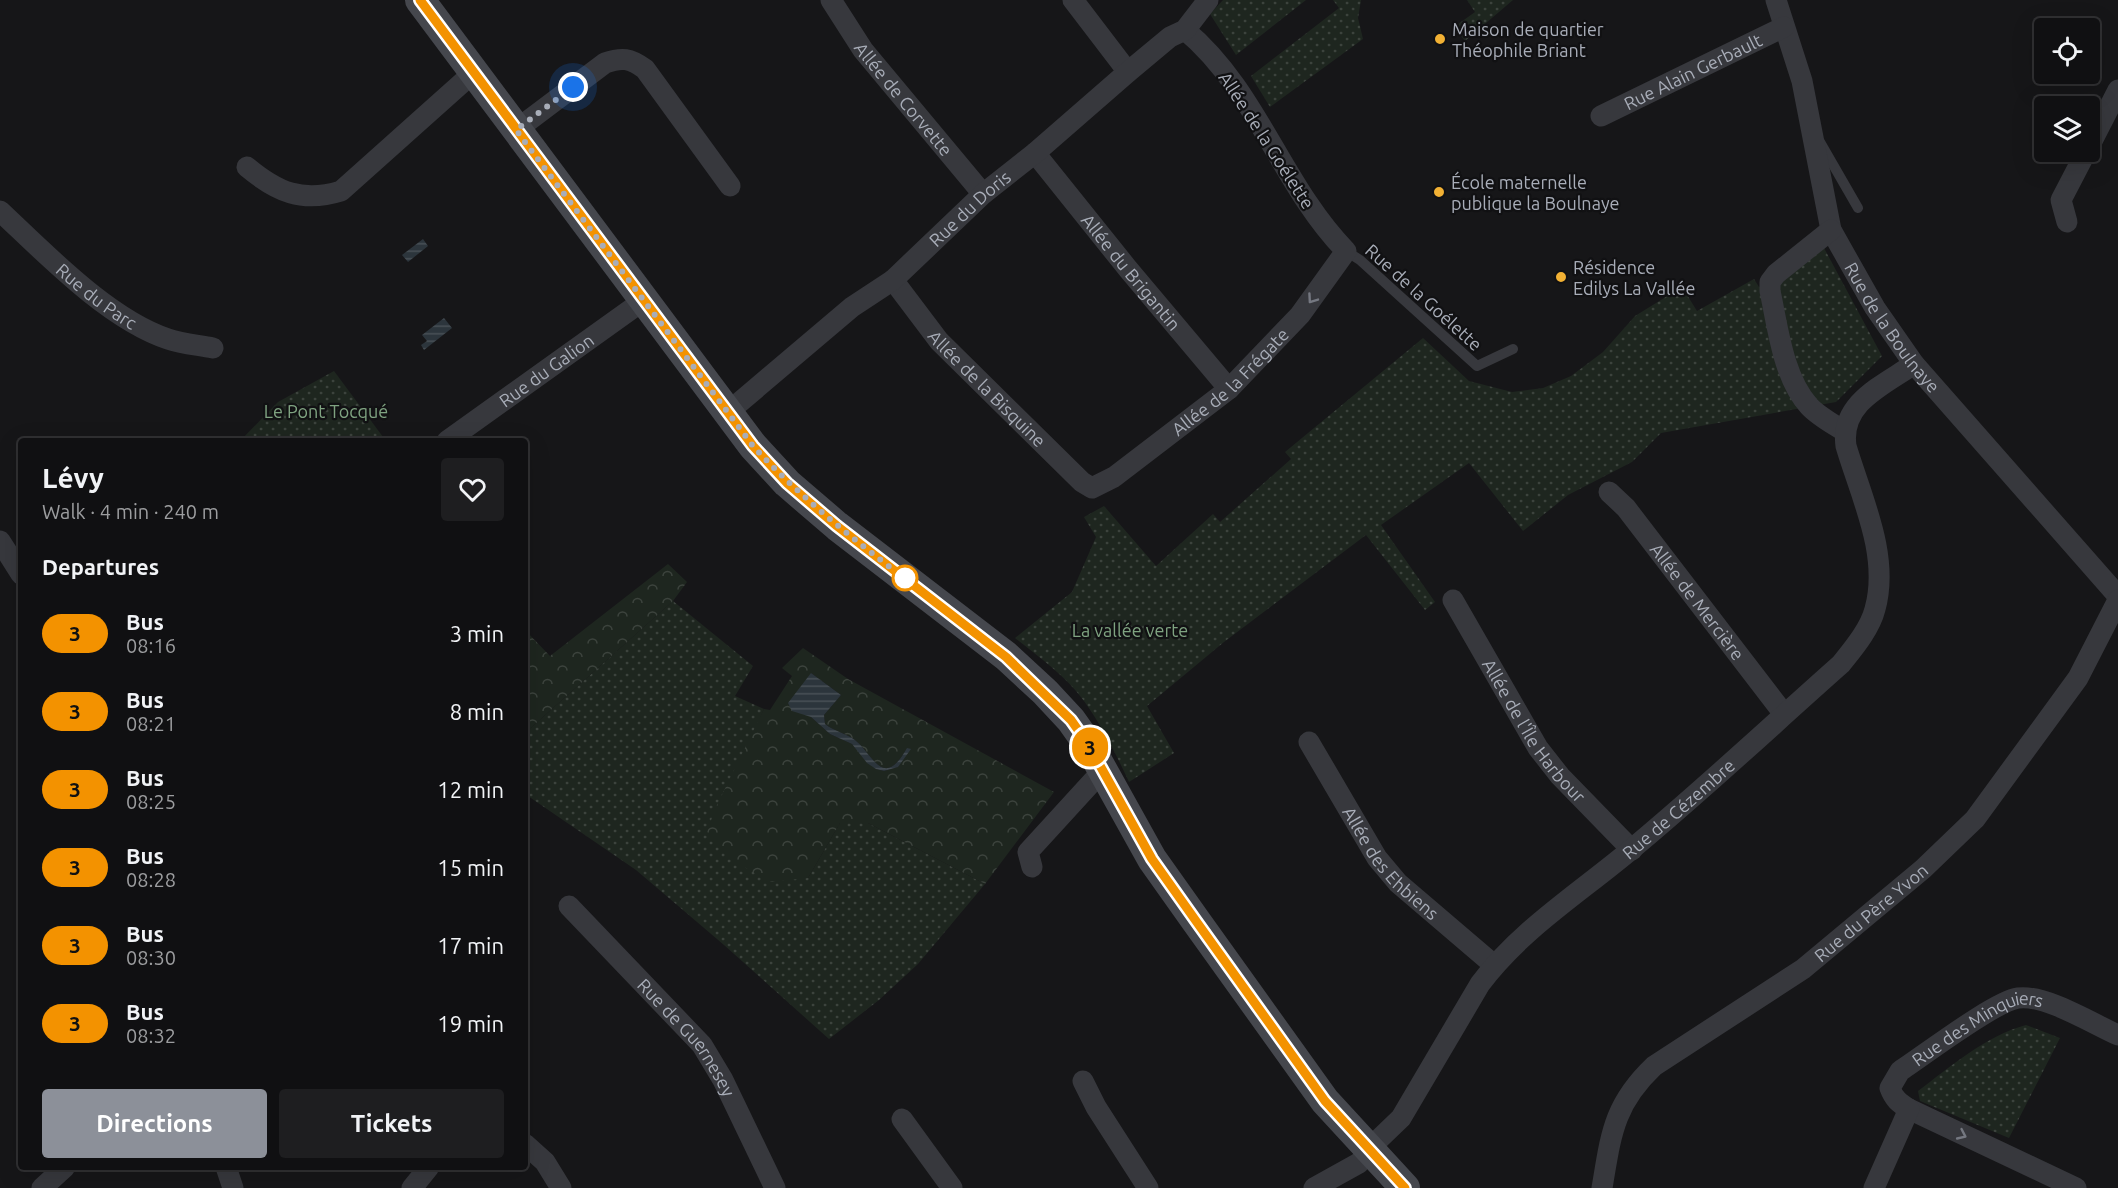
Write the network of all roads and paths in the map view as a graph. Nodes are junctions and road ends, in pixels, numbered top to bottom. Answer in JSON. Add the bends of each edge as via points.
{"nodes":[{"id":1,"x":420,"y":0,"type":"edge"},
{"id":2,"x":831,"y":0,"type":"edge"},
{"id":3,"x":1072,"y":0,"type":"edge"},
{"id":4,"x":1208,"y":0,"type":"edge"},
{"id":5,"x":1776,"y":0,"type":"edge"},
{"id":6,"x":1784,"y":27,"type":"junction"},
{"id":7,"x":1185,"y":30,"type":"junction"},
{"id":8,"x":1128,"y":72,"type":"junction"},
{"id":9,"x":473,"y":73,"type":"junction"},
{"id":10,"x":2118,"y":90,"type":"edge"},
{"id":11,"x":1601,"y":116,"type":"dead end"},
{"id":12,"x":1811,"y":126,"type":"junction"},
{"id":13,"x":2100,"y":126,"type":"edge"},
{"id":14,"x":516,"y":130,"type":"junction"},
{"id":15,"x":1035,"y":153,"type":"junction"},
{"id":16,"x":2081,"y":162,"type":"edge"},
{"id":17,"x":247,"y":167,"type":"dead end"},
{"id":18,"x":730,"y":186,"type":"dead end"},
{"id":19,"x":983,"y":194,"type":"junction"},
{"id":20,"x":1858,"y":208,"type":"dead end"},
{"id":21,"x":0,"y":211,"type":"edge"},
{"id":22,"x":2067,"y":222,"type":"dead end"},
{"id":23,"x":1831,"y":230,"type":"junction"},
{"id":24,"x":1346,"y":251,"type":"junction"},
{"id":25,"x":893,"y":280,"type":"junction"},
{"id":26,"x":644,"y":300,"type":"junction"},
{"id":27,"x":213,"y":348,"type":"dead end"},
{"id":28,"x":1513,"y":349,"type":"dead end"},
{"id":29,"x":1914,"y":364,"type":"junction"},
{"id":30,"x":1229,"y":389,"type":"junction"},
{"id":31,"x":727,"y":413,"type":"junction"},
{"id":32,"x":1844,"y":431,"type":"junction"},
{"id":33,"x":451,"y":438,"type":"edge"},
{"id":34,"x":1092,"y":488,"type":"joint"},
{"id":35,"x":1609,"y":492,"type":"dead end"},
{"id":36,"x":0,"y":540,"type":"edge"},
{"id":37,"x":18,"y":569,"type":"edge"},
{"id":38,"x":2118,"y":598,"type":"edge"},
{"id":39,"x":1453,"y":600,"type":"dead end"},
{"id":40,"x":1784,"y":714,"type":"junction"},
{"id":41,"x":1309,"y":742,"type":"dead end"},
{"id":42,"x":1103,"y":770,"type":"junction"},
{"id":43,"x":1632,"y":850,"type":"junction"},
{"id":44,"x":1032,"y":867,"type":"dead end"},
{"id":45,"x":569,"y":906,"type":"dead end"},
{"id":46,"x":1494,"y":965,"type":"junction"},
{"id":47,"x":2118,"y":1035,"type":"edge"},
{"id":48,"x":1083,"y":1081,"type":"dead end"},
{"id":49,"x":1909,"y":1109,"type":"junction"},
{"id":50,"x":902,"y":1119,"type":"dead end"},
{"id":51,"x":528,"y":1147,"type":"edge"},
{"id":52,"x":1370,"y":1150,"type":"junction"},
{"id":53,"x":62,"y":1170,"type":"edge"},
{"id":54,"x":227,"y":1170,"type":"edge"},
{"id":55,"x":427,"y":1170,"type":"edge"},
{"id":56,"x":42,"y":1188,"type":"edge"},
{"id":57,"x":233,"y":1188,"type":"edge"},
{"id":58,"x":412,"y":1188,"type":"edge"},
{"id":59,"x":561,"y":1188,"type":"edge"},
{"id":60,"x":775,"y":1188,"type":"edge"},
{"id":61,"x":952,"y":1188,"type":"edge"},
{"id":62,"x":1148,"y":1188,"type":"edge"},
{"id":63,"x":1314,"y":1188,"type":"edge"},
{"id":64,"x":1405,"y":1188,"type":"edge"},
{"id":65,"x":1602,"y":1188,"type":"edge"},
{"id":66,"x":1874,"y":1188,"type":"edge"},
{"id":67,"x":2076,"y":1188,"type":"edge"}],
"edges":[{"from":1,"to":9,"type":"street"},
{"from":2,"to":19,"type":"street","name":"Allée de Corvette","via":[[863,50]]},
{"from":3,"to":8,"type":"street"},
{"from":4,"to":7,"type":"street","name":"Rue du Doris"},
{"from":5,"to":6,"type":"street","name":"Rue de la Boulnaye"},
{"from":6,"to":11,"type":"street","name":"Rue Alain Gerbault"},
{"from":6,"to":12,"type":"street","name":"Rue de la Boulnaye","via":[[1802,81]]},
{"from":7,"to":8,"type":"street","name":"Rue du Doris","via":[[1170,37]]},
{"from":7,"to":24,"type":"street","name":"Allée de la Goélette","via":[[1243,97],[1301,194]]},
{"from":8,"to":15,"type":"street","name":"Rue du Doris"},
{"from":9,"to":14,"type":"street"},
{"from":9,"to":17,"type":"street","via":[[341,191],[320,198],[300,195],[271,186]]},
{"from":10,"to":13,"type":"street"},
{"from":12,"to":20,"type":"lane"},
{"from":12,"to":23,"type":"street","name":"Rue de la Boulnaye"},
{"from":14,"to":18,"type":"street","via":[[604,63],[620,58],[632,60],[645,69]]},
{"from":14,"to":26,"type":"street"},
{"from":15,"to":19,"type":"street","name":"Rue du Doris"},
{"from":15,"to":30,"type":"street","name":"Allée du Brigantin"},
{"from":16,"to":22,"type":"street","via":[[2061,200]]},
{"from":19,"to":25,"type":"street","name":"Rue du Doris"},
{"from":21,"to":27,"type":"street","name":"Rue du Parc","via":[[93,294],[142,327],[168,339]]},
{"from":23,"to":29,"type":"street","name":"Rue de la Boulnaye","via":[[1875,308]]},
{"from":23,"to":32,"type":"street","via":[[1776,274],[1770,291],[1782,348],[1794,380],[1809,407]]},
{"from":24,"to":28,"type":"lane","name":"Rue de la Goélette","via":[[1477,366]]},
{"from":24,"to":30,"type":"street","name":"Allée de la Frégate","one_way":true,"via":[[1300,315]]},
{"from":25,"to":31,"type":"street","name":"Rue du Doris","via":[[852,307]]},
{"from":25,"to":34,"type":"street","name":"Allée de la Bisquine","via":[[939,340]]},
{"from":26,"to":31,"type":"street"},
{"from":26,"to":33,"type":"street","name":"Rue du Galion"},
{"from":29,"to":32,"type":"street","via":[[1859,402],[1848,415]]},
{"from":29,"to":38,"type":"street","name":"Rue de la Boulnaye"},
{"from":30,"to":34,"type":"street","name":"Allée de la Frégate","via":[[1114,477]]},
{"from":31,"to":42,"type":"street","via":[[787,483],[1045,692],[1071,720]]},
{"from":32,"to":40,"type":"street","name":"Rue de Cézembre","via":[[1875,542],[1879,566],[1875,611],[1841,664]]},
{"from":35,"to":40,"type":"street","name":"Allée de Mercière","via":[[1626,508]]},
{"from":36,"to":37,"type":"street"},
{"from":38,"to":65,"type":"street","name":"Rue du Père Yvon","via":[[2078,678],[1976,819],[1811,963],[1654,1066],[1637,1082],[1623,1102],[1612,1130]]},
{"from":39,"to":43,"type":"street","name":"Allée de l'Île Harbour","via":[[1538,748]]},
{"from":40,"to":43,"type":"street","name":"Rue de Cézembre"},
{"from":41,"to":46,"type":"street","name":"Allée des Ehbiens","via":[[1377,858],[1398,883]]},
{"from":42,"to":44,"type":"street","via":[[1028,852]]},
{"from":42,"to":52,"type":"street","via":[[1152,859],[1325,1101]]},
{"from":43,"to":46,"type":"street","name":"Rue de Cézembre","via":[[1523,936]]},
{"from":45,"to":60,"type":"street","name":"Rue de Guernesey","via":[[702,1045]]},
{"from":46,"to":52,"type":"street","name":"Rue de Cézembre","via":[[1401,1118]]},
{"from":47,"to":49,"type":"street","name":"Rue des Minquiers","via":[[2039,1000],[2018,998],[1999,1005],[1900,1071],[1890,1088],[1897,1102]]},
{"from":48,"to":62,"type":"street"},
{"from":49,"to":66,"type":"street"},
{"from":49,"to":67,"type":"street","one_way":true},
{"from":50,"to":61,"type":"street"},
{"from":51,"to":59,"type":"street","via":[[545,1162]]},
{"from":52,"to":63,"type":"street","name":"Rue de Cézembre","via":[[1359,1163]]},
{"from":52,"to":64,"type":"street"},
{"from":53,"to":56,"type":"street"},
{"from":54,"to":57,"type":"street"},
{"from":55,"to":58,"type":"street"}]}
